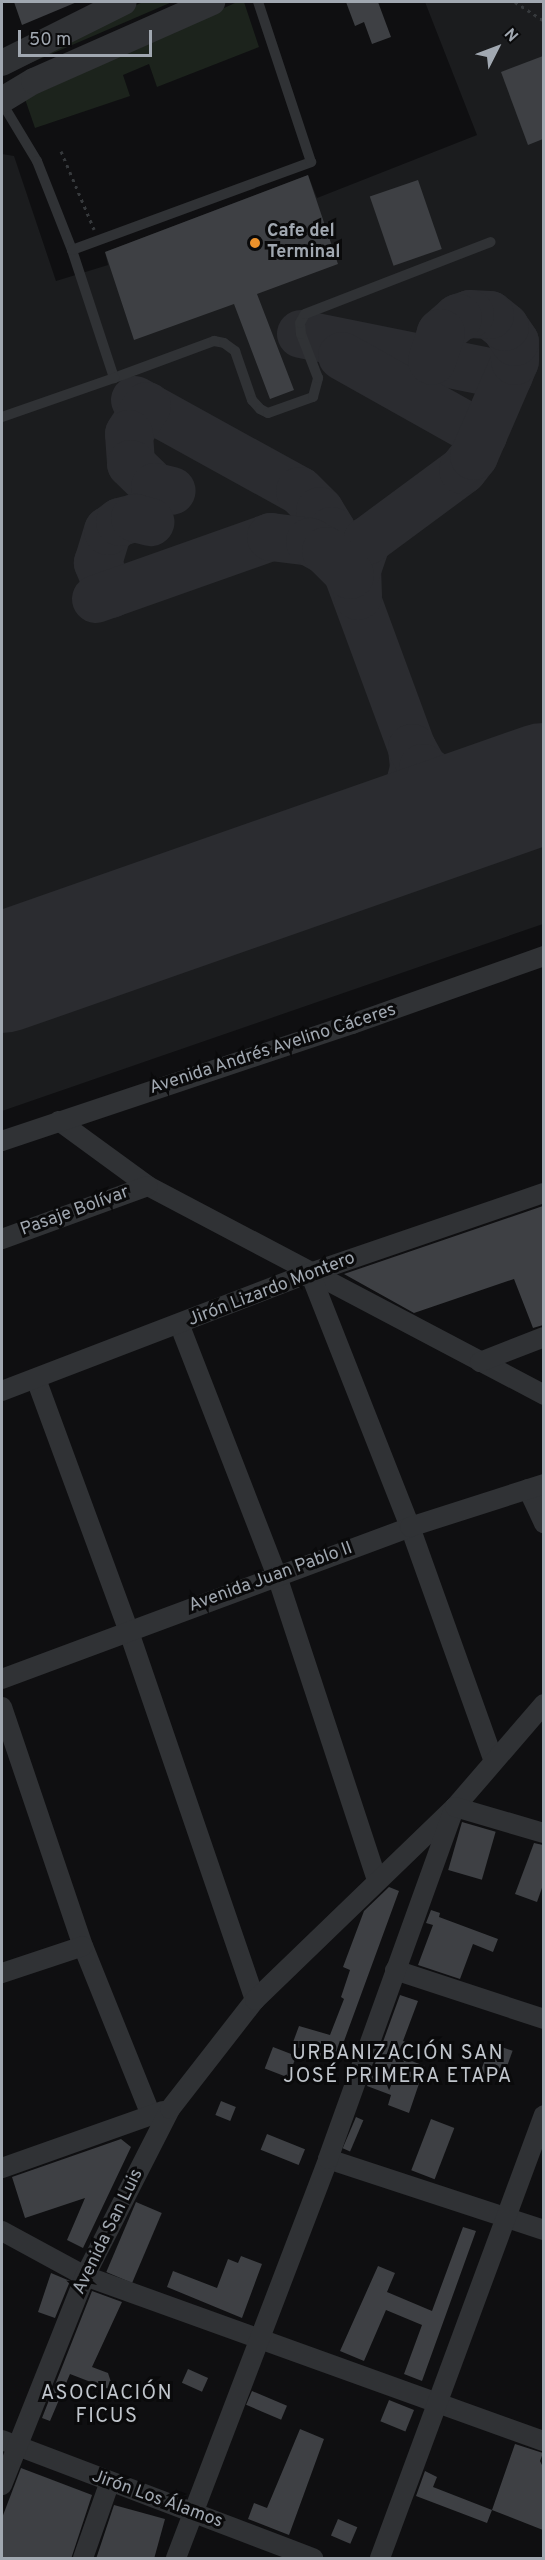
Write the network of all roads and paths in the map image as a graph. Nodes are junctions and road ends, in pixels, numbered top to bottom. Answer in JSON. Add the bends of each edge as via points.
{"nodes":[{"id":1,"x":124,"y":2,"type":"edge"},
{"id":2,"x":212,"y":2,"type":"edge"},
{"id":3,"x":258,"y":2,"type":"edge"},
{"id":4,"x":515,"y":2,"type":"edge"},
{"id":5,"x":543,"y":21,"type":"edge"},
{"id":6,"x":10,"y":58,"type":"edge"},
{"id":7,"x":34,"y":81,"type":"junction"},
{"id":8,"x":2,"y":101,"type":"edge"},
{"id":9,"x":61,"y":151,"type":"dead end"},
{"id":10,"x":98,"y":240,"type":"junction"},
{"id":11,"x":491,"y":242,"type":"dead end"},
{"id":12,"x":72,"y":250,"type":"junction"},
{"id":13,"x":114,"y":378,"type":"junction"},
{"id":14,"x":2,"y":417,"type":"edge"},
{"id":15,"x":543,"y":956,"type":"edge"},
{"id":16,"x":59,"y":1121,"type":"junction"},
{"id":17,"x":2,"y":1141,"type":"edge"},
{"id":18,"x":148,"y":1186,"type":"junction"},
{"id":19,"x":543,"y":1193,"type":"edge"},
{"id":20,"x":2,"y":1239,"type":"edge"},
{"id":21,"x":310,"y":1273,"type":"junction"},
{"id":22,"x":180,"y":1326,"type":"junction"},
{"id":23,"x":543,"y":1337,"type":"edge"},
{"id":24,"x":480,"y":1362,"type":"junction"},
{"id":25,"x":36,"y":1379,"type":"junction"},
{"id":26,"x":2,"y":1390,"type":"edge"},
{"id":27,"x":543,"y":1395,"type":"edge"},
{"id":28,"x":536,"y":1486,"type":"edge"},
{"id":29,"x":543,"y":1524,"type":"edge"},
{"id":30,"x":410,"y":1527,"type":"junction"},
{"id":31,"x":277,"y":1576,"type":"junction"},
{"id":32,"x":129,"y":1632,"type":"junction"},
{"id":33,"x":2,"y":1679,"type":"edge"},
{"id":34,"x":543,"y":1704,"type":"edge"},
{"id":35,"x":2,"y":1707,"type":"edge"},
{"id":36,"x":493,"y":1759,"type":"junction"},
{"id":37,"x":455,"y":1807,"type":"junction"},
{"id":38,"x":543,"y":1833,"type":"edge"},
{"id":39,"x":377,"y":1881,"type":"junction"},
{"id":40,"x":83,"y":1946,"type":"junction"},
{"id":41,"x":395,"y":1970,"type":"junction"},
{"id":42,"x":2,"y":1973,"type":"edge"},
{"id":43,"x":255,"y":2000,"type":"junction"},
{"id":44,"x":543,"y":2019,"type":"edge"},
{"id":45,"x":170,"y":2109,"type":"junction"},
{"id":46,"x":151,"y":2115,"type":"junction"},
{"id":47,"x":543,"y":2115,"type":"edge"},
{"id":48,"x":328,"y":2159,"type":"junction"},
{"id":49,"x":2,"y":2168,"type":"edge"},
{"id":50,"x":506,"y":2214,"type":"junction"},
{"id":51,"x":543,"y":2229,"type":"edge"},
{"id":52,"x":2,"y":2231,"type":"edge"},
{"id":53,"x":85,"y":2276,"type":"junction"},
{"id":54,"x":261,"y":2337,"type":"junction"},
{"id":55,"x":439,"y":2403,"type":"junction"},
{"id":56,"x":543,"y":2441,"type":"edge"},
{"id":57,"x":9,"y":2443,"type":"edge"},
{"id":58,"x":109,"y":2484,"type":"junction"},
{"id":59,"x":2,"y":2485,"type":"edge"},
{"id":60,"x":194,"y":2512,"type":"junction"},
{"id":61,"x":82,"y":2559,"type":"edge"},
{"id":62,"x":176,"y":2559,"type":"edge"},
{"id":63,"x":313,"y":2559,"type":"edge"},
{"id":64,"x":380,"y":2559,"type":"edge"}],
"edges":[{"from":1,"to":6,"type":"street"},
{"from":2,"to":7,"type":"street"},
{"from":3,"to":10,"type":"lane","via":[[311,162]]},
{"from":4,"to":5,"type":"path"},
{"from":6,"to":7,"type":"street"},
{"from":7,"to":8,"type":"street"},
{"from":8,"to":12,"type":"lane","via":[[37,161]]},
{"from":9,"to":10,"type":"path"},
{"from":10,"to":12,"type":"lane"},
{"from":11,"to":13,"type":"lane","via":[[305,314],[300,323],[302,334],[318,378],[313,397],[268,413],[260,409],[252,400],[235,351],[214,341]]},
{"from":12,"to":13,"type":"lane"},
{"from":13,"to":14,"type":"lane"},
{"from":15,"to":16,"type":"street","name":"Avenida Andrés Avelino Cáceres"},
{"from":16,"to":17,"type":"street","name":"Avenida Andrés Avelino Cáceres"},
{"from":16,"to":18,"type":"street"},
{"from":18,"to":20,"type":"street","name":"Pasaje Bolívar"},
{"from":18,"to":21,"type":"street"},
{"from":19,"to":21,"type":"street","name":"Jirón Lizardo Montero"},
{"from":21,"to":22,"type":"street","name":"Jirón Lizardo Montero"},
{"from":21,"to":24,"type":"street"},
{"from":21,"to":30,"type":"street"},
{"from":22,"to":25,"type":"street","name":"Jirón Lizardo Montero"},
{"from":22,"to":31,"type":"street"},
{"from":23,"to":24,"type":"street"},
{"from":24,"to":27,"type":"street"},
{"from":25,"to":26,"type":"street","name":"Jirón Lizardo Montero"},
{"from":25,"to":32,"type":"street"},
{"from":28,"to":29,"type":"street"},
{"from":28,"to":30,"type":"street","name":"Avenida Juan Pablo II"},
{"from":30,"to":31,"type":"street","name":"Avenida Juan Pablo II"},
{"from":30,"to":36,"type":"street"},
{"from":31,"to":32,"type":"street","name":"Avenida Juan Pablo II"},
{"from":31,"to":39,"type":"street"},
{"from":32,"to":33,"type":"street","name":"Avenida Juan Pablo II"},
{"from":32,"to":43,"type":"street"},
{"from":34,"to":36,"type":"street"},
{"from":35,"to":40,"type":"street"},
{"from":36,"to":37,"type":"street"},
{"from":37,"to":38,"type":"street"},
{"from":37,"to":39,"type":"street","name":"Avenida San Luis"},
{"from":37,"to":41,"type":"street"},
{"from":39,"to":43,"type":"street","name":"Avenida San Luis"},
{"from":40,"to":42,"type":"street"},
{"from":40,"to":46,"type":"street"},
{"from":41,"to":44,"type":"street"},
{"from":41,"to":48,"type":"street"},
{"from":43,"to":45,"type":"street","name":"Avenida San Luis"},
{"from":45,"to":46,"type":"street"},
{"from":45,"to":53,"type":"street","name":"Avenida San Luis"},
{"from":46,"to":49,"type":"street"},
{"from":47,"to":50,"type":"street"},
{"from":48,"to":50,"type":"street"},
{"from":48,"to":54,"type":"street"},
{"from":50,"to":51,"type":"street"},
{"from":50,"to":55,"type":"street"},
{"from":52,"to":53,"type":"street"},
{"from":53,"to":54,"type":"street"},
{"from":53,"to":57,"type":"street","name":"Avenida San Luis"},
{"from":54,"to":55,"type":"street"},
{"from":54,"to":60,"type":"street"},
{"from":55,"to":56,"type":"street"},
{"from":55,"to":64,"type":"street"},
{"from":57,"to":58,"type":"street","name":"Jirón Los Álamos"},
{"from":57,"to":59,"type":"street","name":"Avenida San Luis"},
{"from":58,"to":60,"type":"street","name":"Jirón Los Álamos"},
{"from":58,"to":61,"type":"street"},
{"from":60,"to":62,"type":"street"},
{"from":60,"to":63,"type":"street","name":"Jirón Los Álamos"}]}
